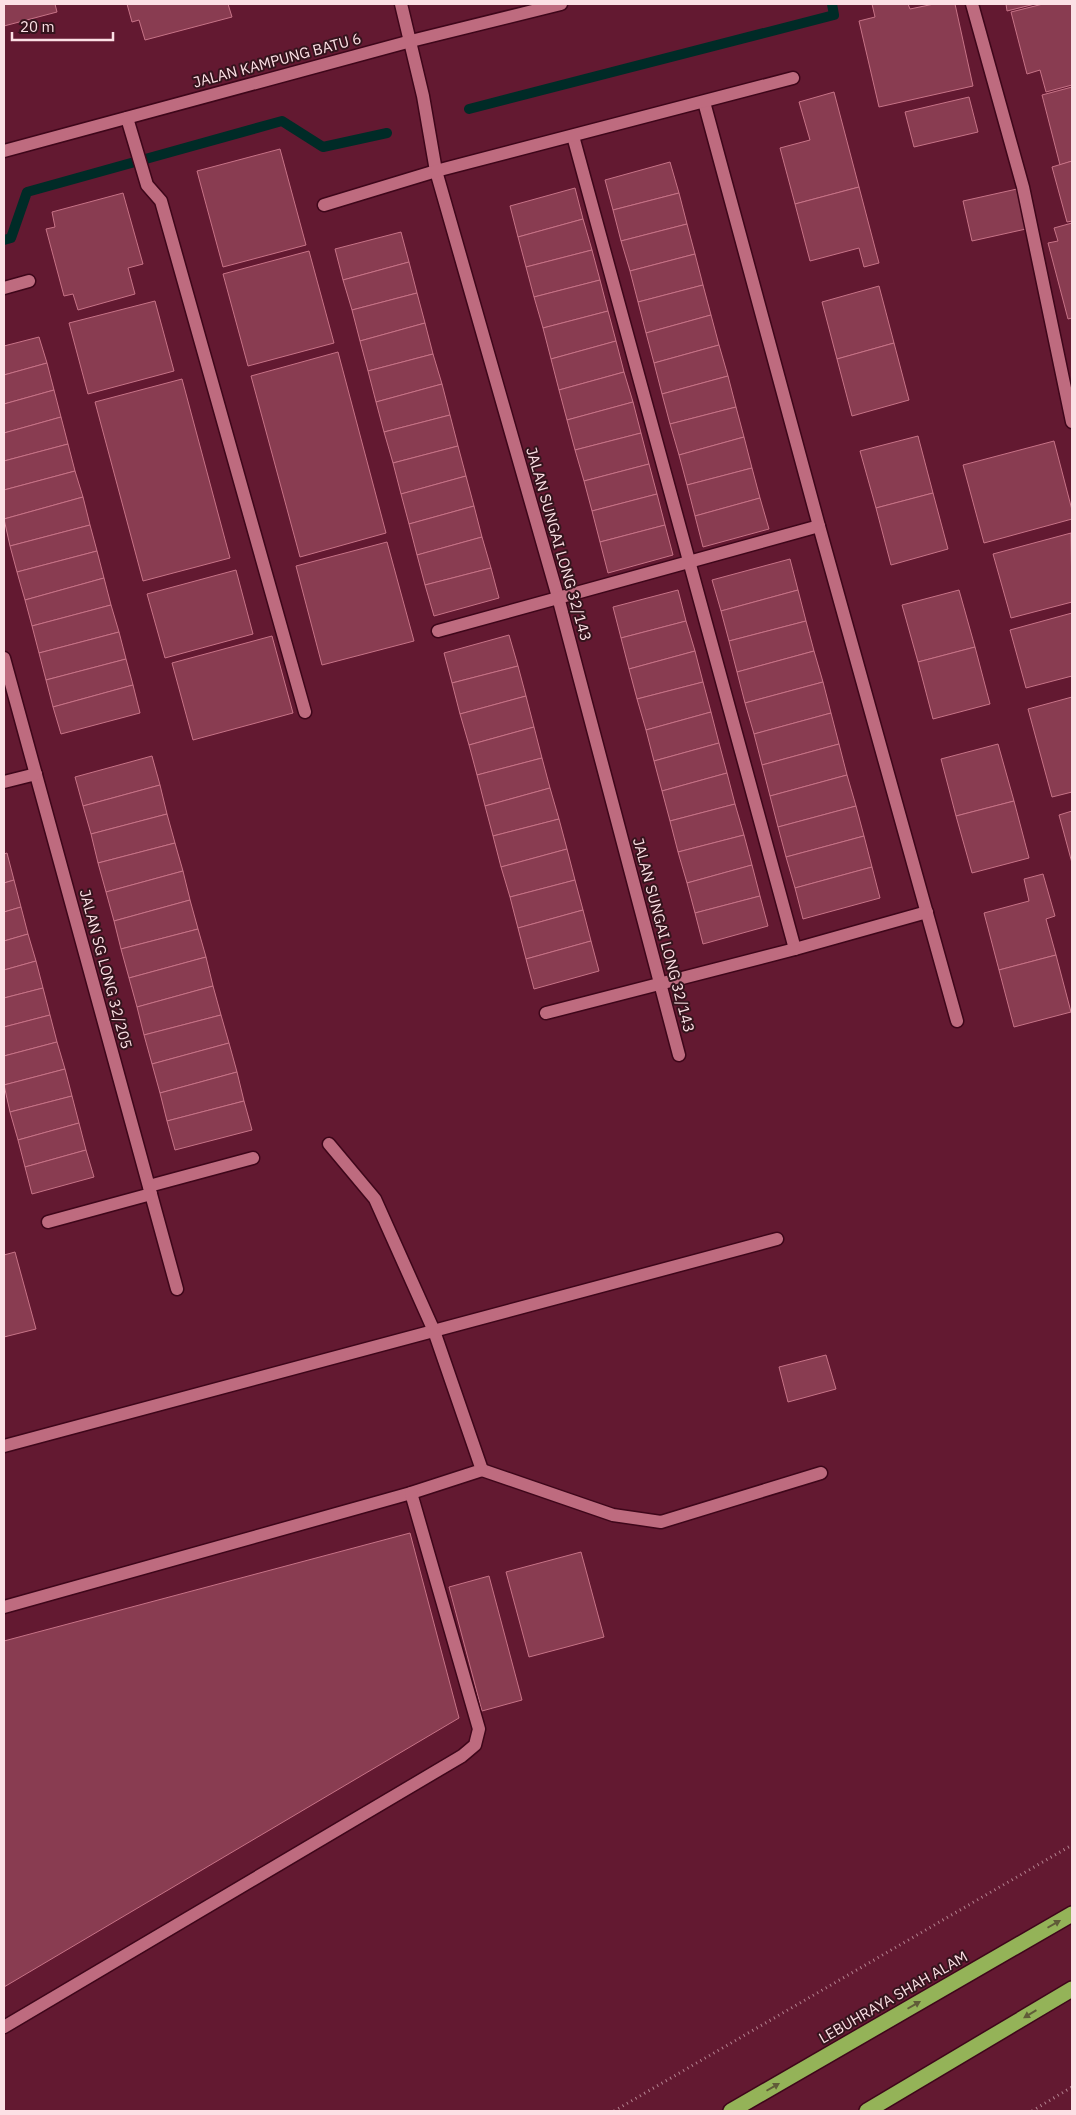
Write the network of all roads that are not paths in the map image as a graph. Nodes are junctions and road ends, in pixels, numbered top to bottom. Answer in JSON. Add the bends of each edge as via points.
{"nodes":[{"id":1,"x":401,"y":4,"type":"edge"},
{"id":2,"x":560,"y":4,"type":"edge"},
{"id":3,"x":972,"y":4,"type":"edge"},
{"id":4,"x":411,"y":41,"type":"junction"},
{"id":5,"x":792,"y":78,"type":"dead end"},
{"id":6,"x":704,"y":102,"type":"junction"},
{"id":7,"x":127,"y":118,"type":"junction"},
{"id":8,"x":573,"y":136,"type":"junction"},
{"id":9,"x":4,"y":151,"type":"edge"},
{"id":10,"x":436,"y":170,"type":"junction"},
{"id":11,"x":324,"y":205,"type":"dead end"},
{"id":12,"x":29,"y":281,"type":"dead end"},
{"id":13,"x":4,"y":288,"type":"edge"},
{"id":14,"x":1072,"y":422,"type":"edge"},
{"id":15,"x":819,"y":526,"type":"junction"},
{"id":16,"x":688,"y":563,"type":"junction"},
{"id":17,"x":558,"y":597,"type":"junction"},
{"id":18,"x":438,"y":631,"type":"dead end"},
{"id":19,"x":4,"y":658,"type":"edge"},
{"id":20,"x":305,"y":712,"type":"dead end"},
{"id":21,"x":36,"y":774,"type":"junction"},
{"id":22,"x":4,"y":782,"type":"edge"},
{"id":23,"x":927,"y":912,"type":"junction"},
{"id":24,"x":795,"y":949,"type":"junction"},
{"id":25,"x":660,"y":984,"type":"junction"},
{"id":26,"x":546,"y":1013,"type":"dead end"},
{"id":27,"x":957,"y":1021,"type":"dead end"},
{"id":28,"x":679,"y":1055,"type":"dead end"},
{"id":29,"x":329,"y":1144,"type":"dead end"},
{"id":30,"x":253,"y":1158,"type":"dead end"},
{"id":31,"x":150,"y":1190,"type":"junction"},
{"id":32,"x":48,"y":1222,"type":"dead end"},
{"id":33,"x":777,"y":1239,"type":"dead end"},
{"id":34,"x":177,"y":1289,"type":"dead end"},
{"id":35,"x":434,"y":1331,"type":"junction"},
{"id":36,"x":4,"y":1446,"type":"edge"},
{"id":37,"x":482,"y":1470,"type":"junction"},
{"id":38,"x":822,"y":1473,"type":"dead end"},
{"id":39,"x":411,"y":1493,"type":"junction"},
{"id":40,"x":4,"y":1607,"type":"edge"},
{"id":41,"x":1072,"y":1914,"type":"edge"},
{"id":42,"x":1072,"y":1989,"type":"edge"},
{"id":43,"x":4,"y":2027,"type":"edge"},
{"id":44,"x":731,"y":2111,"type":"edge"},
{"id":45,"x":867,"y":2111,"type":"edge"}],
"edges":[{"from":1,"to":4,"type":"street","name":"JALAN SUNGAI LONG 32/143"},
{"from":2,"to":4,"type":"street","name":"JALAN KAMPUNG BATU 6"},
{"from":3,"to":14,"type":"street","via":[[1022,187]]},
{"from":4,"to":7,"type":"street","name":"JALAN KAMPUNG BATU 6"},
{"from":4,"to":10,"type":"street","name":"JALAN SUNGAI LONG 32/143"},
{"from":5,"to":6,"type":"street"},
{"from":6,"to":8,"type":"street"},
{"from":6,"to":15,"type":"street"},
{"from":7,"to":9,"type":"street","name":"JALAN KAMPUNG BATU 6"},
{"from":7,"to":20,"type":"street","via":[[147,185],[161,201]]},
{"from":8,"to":10,"type":"street"},
{"from":8,"to":16,"type":"street"},
{"from":10,"to":11,"type":"street"},
{"from":10,"to":17,"type":"street","name":"JALAN SUNGAI LONG 32/143"},
{"from":12,"to":13,"type":"street"},
{"from":15,"to":16,"type":"street"},
{"from":15,"to":23,"type":"street"},
{"from":16,"to":17,"type":"street"},
{"from":16,"to":24,"type":"street"},
{"from":17,"to":18,"type":"street"},
{"from":17,"to":25,"type":"street","name":"JALAN SUNGAI LONG 32/143"},
{"from":19,"to":21,"type":"street","name":"JALAN SG LONG 32/205"},
{"from":21,"to":22,"type":"street"},
{"from":21,"to":31,"type":"street","name":"JALAN SG LONG 32/205"},
{"from":23,"to":24,"type":"street"},
{"from":23,"to":27,"type":"street"},
{"from":24,"to":25,"type":"street"},
{"from":25,"to":26,"type":"street"},
{"from":25,"to":28,"type":"street","name":"JALAN SUNGAI LONG 32/143"},
{"from":29,"to":35,"type":"street","via":[[375,1199]]},
{"from":30,"to":31,"type":"street"},
{"from":31,"to":32,"type":"street"},
{"from":31,"to":34,"type":"street","name":"JALAN SG LONG 32/205"},
{"from":33,"to":35,"type":"street"},
{"from":35,"to":36,"type":"street"},
{"from":35,"to":37,"type":"street"},
{"from":37,"to":38,"type":"street","via":[[613,1515],[661,1522]]},
{"from":37,"to":39,"type":"street"},
{"from":39,"to":40,"type":"street"},
{"from":39,"to":43,"type":"street","via":[[479,1729],[475,1745],[462,1756]]},
{"from":44,"to":41,"type":"highway","name":"LEBUHRAYA SHAH ALAM","one_way":true},
{"from":42,"to":45,"type":"highway","one_way":true}]}
